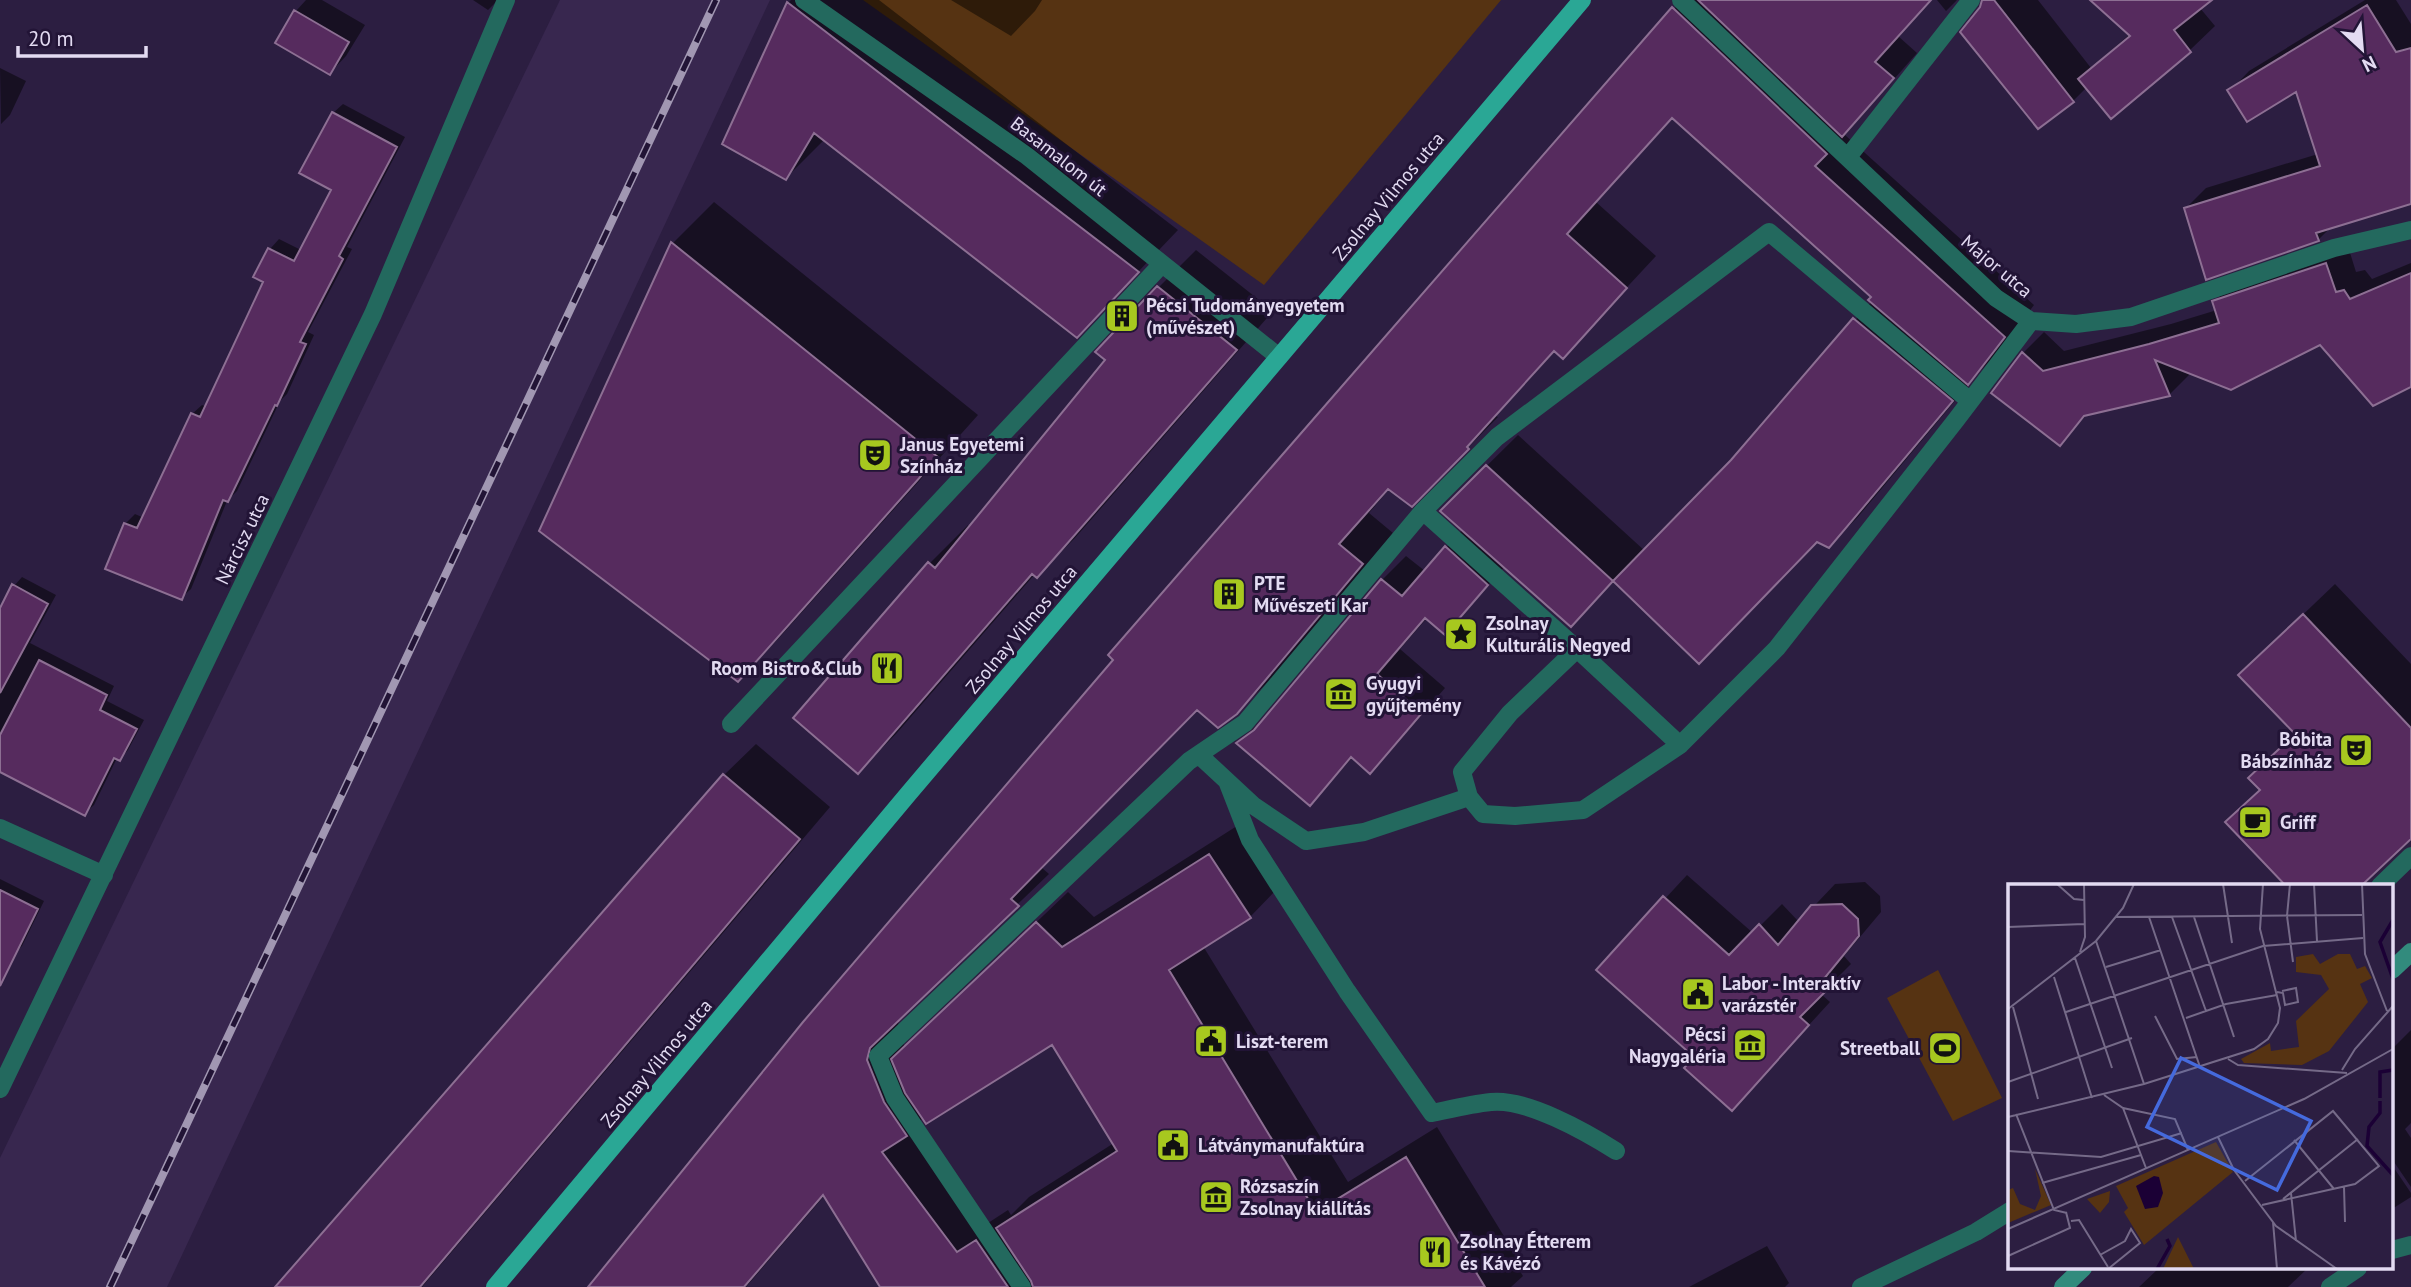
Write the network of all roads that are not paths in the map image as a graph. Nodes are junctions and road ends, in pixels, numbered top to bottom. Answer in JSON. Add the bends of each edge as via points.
{"nodes":[{"id":1,"x":506,"y":0,"type":"edge"},
{"id":2,"x":804,"y":0,"type":"edge"},
{"id":3,"x":1582,"y":0,"type":"edge"},
{"id":4,"x":1681,"y":0,"type":"edge"},
{"id":5,"x":1970,"y":0,"type":"edge"},
{"id":6,"x":1849,"y":157,"type":"junction"},
{"id":7,"x":2411,"y":230,"type":"edge"},
{"id":8,"x":1162,"y":264,"type":"junction"},
{"id":9,"x":2031,"y":321,"type":"junction"},
{"id":10,"x":1279,"y":357,"type":"junction"},
{"id":11,"x":1970,"y":401,"type":"junction"},
{"id":12,"x":1423,"y":511,"type":"junction"},
{"id":13,"x":1577,"y":649,"type":"junction"},
{"id":14,"x":731,"y":724,"type":"dead end"},
{"id":15,"x":1680,"y":745,"type":"junction"},
{"id":16,"x":1199,"y":755,"type":"junction"},
{"id":17,"x":1227,"y":781,"type":"junction"},
{"id":18,"x":1469,"y":797,"type":"junction"},
{"id":19,"x":0,"y":828,"type":"edge"},
{"id":20,"x":2411,"y":856,"type":"edge"},
{"id":21,"x":104,"y":874,"type":"junction"},
{"id":22,"x":2382,"y":884,"type":"edge"},
{"id":23,"x":2411,"y":953,"type":"edge"},
{"id":24,"x":2394,"y":968,"type":"edge"},
{"id":25,"x":0,"y":1089,"type":"edge"},
{"id":26,"x":1616,"y":1151,"type":"dead end"},
{"id":27,"x":2008,"y":1211,"type":"edge"},
{"id":28,"x":2411,"y":1245,"type":"edge"},
{"id":29,"x":2394,"y":1249,"type":"edge"},
{"id":30,"x":2081,"y":1270,"type":"edge"},
{"id":31,"x":2355,"y":1270,"type":"edge"},
{"id":32,"x":2064,"y":1286,"type":"edge"},
{"id":33,"x":495,"y":1287,"type":"edge"},
{"id":34,"x":1022,"y":1287,"type":"edge"},
{"id":35,"x":1861,"y":1287,"type":"edge"},
{"id":36,"x":2330,"y":1287,"type":"edge"}],
"edges":[{"from":1,"to":21,"type":"street","name":"Nárcisz utca","via":[[373,314]]},
{"from":2,"to":8,"type":"street","name":"Basamalom út","via":[[1027,156]]},
{"from":3,"to":10,"type":"main road","name":"Zsolnay Vilmos utca"},
{"from":4,"to":6,"type":"street","name":"Major utca"},
{"from":5,"to":6,"type":"street"},
{"from":6,"to":9,"type":"street","name":"Major utca","via":[[1996,298]]},
{"from":7,"to":9,"type":"street","name":"Major utca","via":[[2334,248],[2132,317],[2076,324]]},
{"from":8,"to":10,"type":"street","name":"Basamalom út"},
{"from":8,"to":14,"type":"street"},
{"from":9,"to":11,"type":"street"},
{"from":10,"to":33,"type":"main road","name":"Zsolnay Vilmos utca"},
{"from":11,"to":12,"type":"street","via":[[1769,232],[1497,436]]},
{"from":11,"to":15,"type":"street","via":[[1777,648]]},
{"from":12,"to":13,"type":"street"},
{"from":12,"to":16,"type":"street","via":[[1245,723]]},
{"from":13,"to":15,"type":"street"},
{"from":13,"to":18,"type":"street","via":[[1510,713],[1462,772]]},
{"from":15,"to":18,"type":"street","via":[[1583,810],[1515,817],[1483,814]]},
{"from":16,"to":17,"type":"street"},
{"from":16,"to":34,"type":"street","via":[[878,1056],[895,1098]]},
{"from":17,"to":18,"type":"street","via":[[1254,806],[1306,841],[1364,832]]},
{"from":17,"to":26,"type":"street","via":[[1250,840],[1432,1113],[1493,1101],[1532,1109]]},
{"from":19,"to":21,"type":"street"},
{"from":20,"to":22,"type":"street"},
{"from":21,"to":25,"type":"street","name":"Nárcisz utca"},
{"from":23,"to":24,"type":"street"},
{"from":27,"to":35,"type":"street","via":[[1976,1232]]},
{"from":28,"to":29,"type":"street"},
{"from":30,"to":32,"type":"street"},
{"from":31,"to":36,"type":"street"}]}
